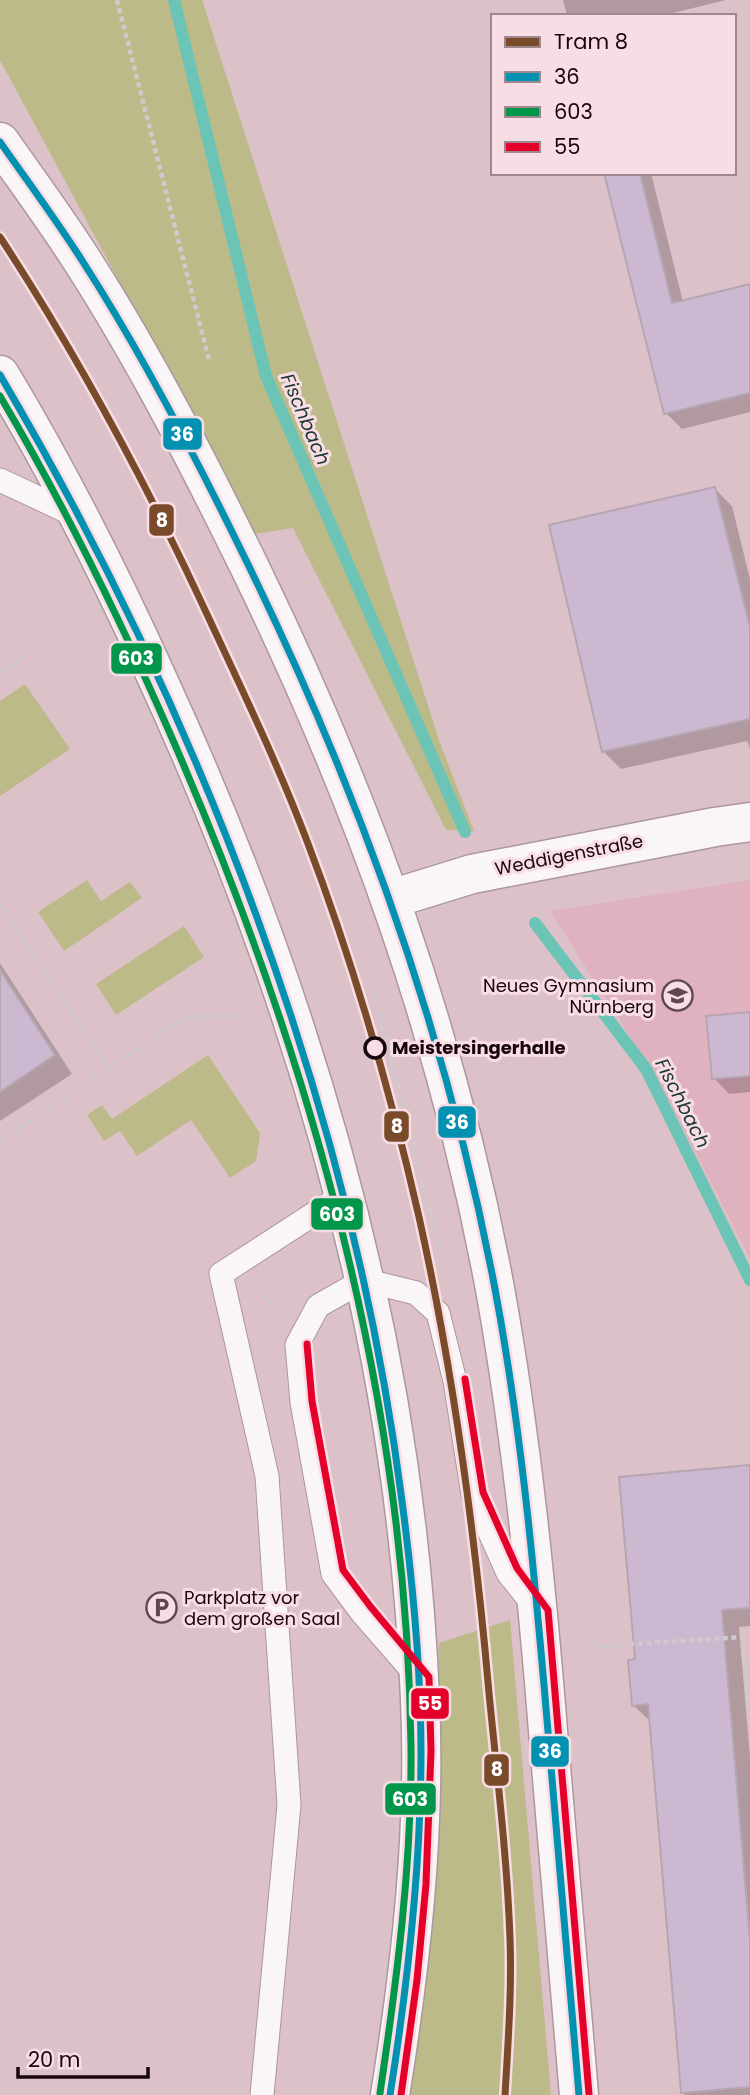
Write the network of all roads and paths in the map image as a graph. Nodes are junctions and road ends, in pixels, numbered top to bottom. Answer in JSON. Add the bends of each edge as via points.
{"nodes":[{"id":1,"x":117,"y":0,"type":"edge"},
{"id":2,"x":0,"y":142,"type":"edge"},
{"id":3,"x":209,"y":360,"type":"dead end"},
{"id":4,"x":0,"y":375,"type":"edge"},
{"id":5,"x":0,"y":480,"type":"edge"},
{"id":6,"x":79,"y":517,"type":"junction"},
{"id":7,"x":29,"y":653,"type":"dead end"},
{"id":8,"x":0,"y":672,"type":"edge"},
{"id":9,"x":750,"y":822,"type":"edge"},
{"id":10,"x":391,"y":899,"type":"junction"},
{"id":11,"x":0,"y":902,"type":"edge"},
{"id":12,"x":373,"y":989,"type":"dead end"},
{"id":13,"x":248,"y":1016,"type":"dead end"},
{"id":14,"x":108,"y":1068,"type":"junction"},
{"id":15,"x":0,"y":1140,"type":"edge"},
{"id":16,"x":343,"y":1195,"type":"junction"},
{"id":17,"x":441,"y":1254,"type":"dead end"},
{"id":18,"x":364,"y":1280,"type":"junction"},
{"id":19,"x":538,"y":1612,"type":"junction"},
{"id":20,"x":600,"y":1646,"type":"dead end"},
{"id":21,"x":419,"y":1678,"type":"junction"},
{"id":22,"x":750,"y":1721,"type":"edge"},
{"id":23,"x":262,"y":2095,"type":"edge"},
{"id":24,"x":390,"y":2095,"type":"edge"},
{"id":25,"x":579,"y":2095,"type":"edge"}],
"edges":[{"from":1,"to":3,"type":"path"},
{"from":2,"to":10,"type":"main road","via":[[84,263],[194,456],[284,638]]},
{"from":4,"to":6,"type":"main road"},
{"from":5,"to":6,"type":"lane"},
{"from":6,"to":16,"type":"main road","via":[[179,726],[236,865],[287,1004]]},
{"from":7,"to":8,"type":"path"},
{"from":9,"to":10,"type":"main road","name":"Weddigenstraße","via":[[472,874]]},
{"from":10,"to":19,"type":"main road","via":[[446,1072],[484,1231],[509,1373]]},
{"from":11,"to":14,"type":"path"},
{"from":12,"to":17,"type":"path"},
{"from":13,"to":14,"type":"path","via":[[185,1017]]},
{"from":14,"to":15,"type":"path"},
{"from":16,"to":18,"type":"main road"},
{"from":16,"to":23,"type":"lane","via":[[221,1274],[267,1476],[289,1805]]},
{"from":18,"to":19,"type":"lane","via":[[416,1293],[438,1313],[455,1381],[473,1495],[508,1573]]},
{"from":18,"to":21,"type":"main road","via":[[382,1363],[407,1529]]},
{"from":18,"to":21,"type":"lane","via":[[318,1306],[297,1345],[302,1402],[333,1574]]},
{"from":19,"to":25,"type":"main road"},
{"from":20,"to":22,"type":"path","via":[[742,1637]]},
{"from":21,"to":24,"type":"main road","via":[[415,1894]]}]}
